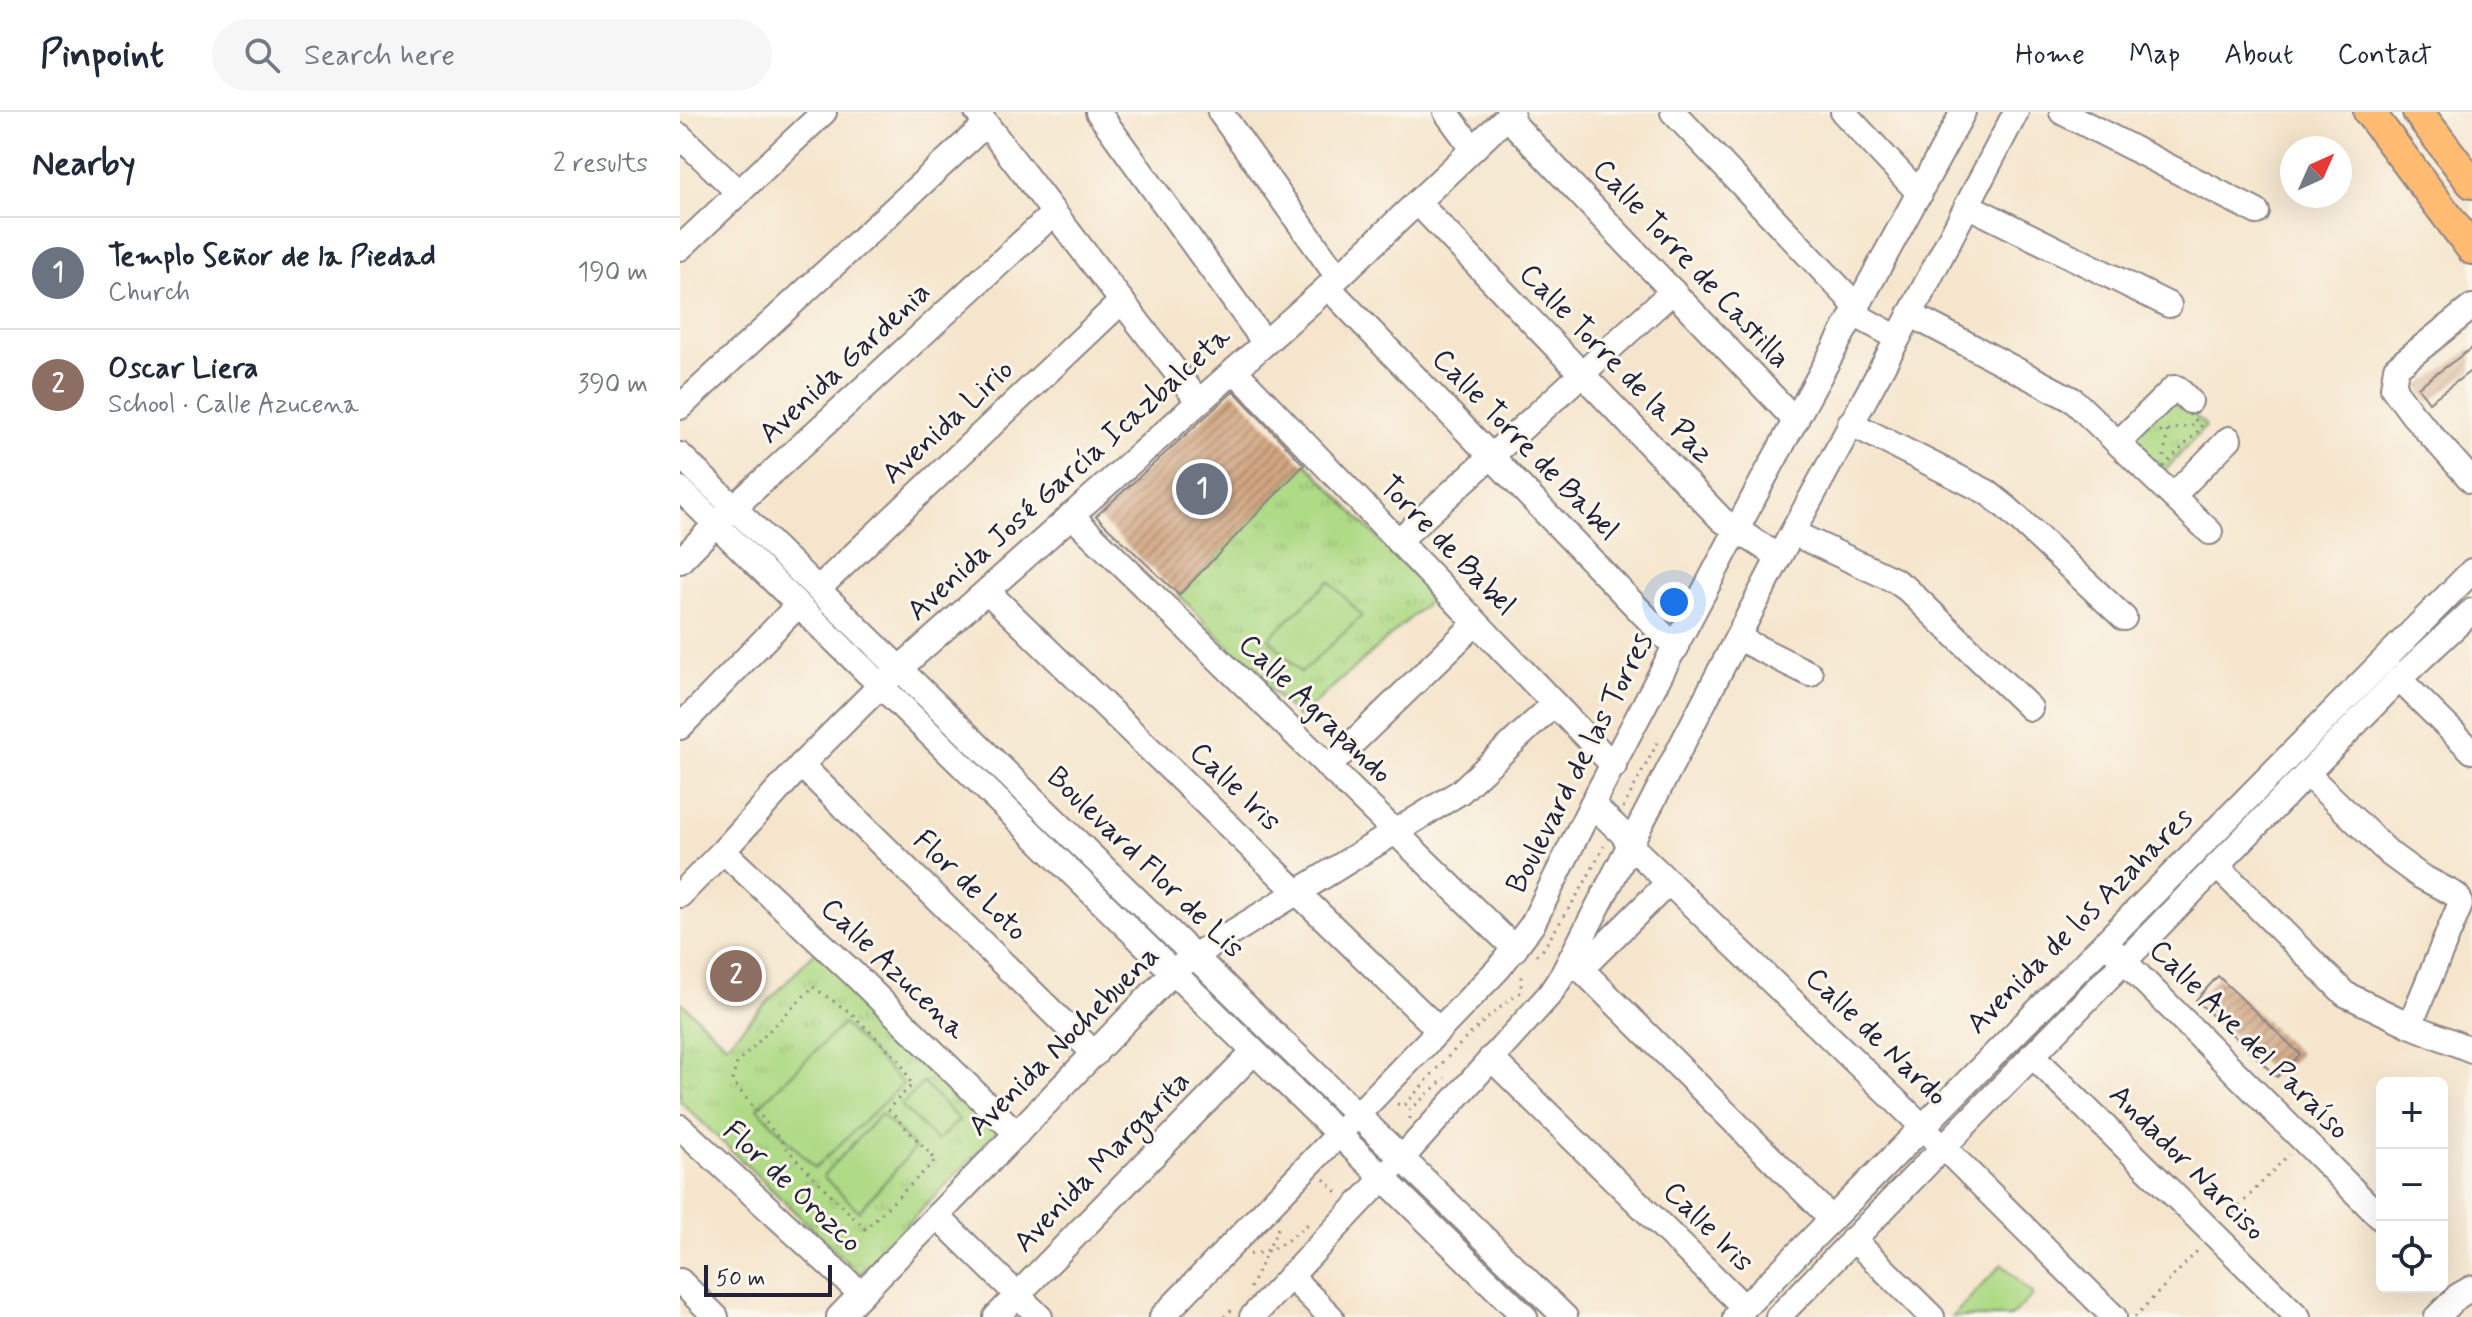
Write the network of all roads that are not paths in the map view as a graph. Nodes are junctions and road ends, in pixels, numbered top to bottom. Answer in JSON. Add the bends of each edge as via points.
{"nodes":[{"id":1,"x":824,"y":112,"type":"edge"},
{"id":2,"x":1098,"y":112,"type":"edge"},
{"id":3,"x":1220,"y":112,"type":"edge"},
{"id":4,"x":1446,"y":112,"type":"edge"},
{"id":5,"x":1673,"y":112,"type":"edge"},
{"id":6,"x":1843,"y":112,"type":"edge"},
{"id":7,"x":1963,"y":112,"type":"edge"},
{"id":8,"x":2016,"y":112,"type":"edge"},
{"id":9,"x":2062,"y":112,"type":"edge"},
{"id":10,"x":2369,"y":112,"type":"edge"},
{"id":11,"x":2418,"y":112,"type":"edge"},
{"id":12,"x":1510,"y":114,"type":"edge"},
{"id":13,"x":981,"y":118,"type":"edge"},
{"id":14,"x":680,"y":136,"type":"edge"},
{"id":15,"x":1473,"y":149,"type":"junction"},
{"id":16,"x":2472,"y":183,"type":"edge"},
{"id":17,"x":739,"y":193,"type":"junction"},
{"id":18,"x":1920,"y":194,"type":"junction"},
{"id":19,"x":1417,"y":202,"type":"junction"},
{"id":20,"x":1967,"y":205,"type":"junction"},
{"id":21,"x":2257,"y":212,"type":"dead end"},
{"id":22,"x":1054,"y":213,"type":"junction"},
{"id":23,"x":680,"y":248,"type":"edge"},
{"id":24,"x":2472,"y":249,"type":"edge"},
{"id":25,"x":1333,"y":282,"type":"junction"},
{"id":26,"x":1673,"y":291,"type":"junction"},
{"id":27,"x":1122,"y":301,"type":"junction"},
{"id":28,"x":2169,"y":305,"type":"dead end"},
{"id":29,"x":2472,"y":307,"type":"edge"},
{"id":30,"x":1856,"y":311,"type":"junction"},
{"id":31,"x":1910,"y":314,"type":"junction"},
{"id":32,"x":1898,"y":338,"type":"junction"},
{"id":33,"x":1265,"y":343,"type":"junction"},
{"id":34,"x":1235,"y":371,"type":"junction"},
{"id":35,"x":1582,"y":374,"type":"junction"},
{"id":36,"x":1199,"y":402,"type":"junction"},
{"id":37,"x":2178,"y":402,"type":"road end"},
{"id":38,"x":680,"y":407,"type":"edge"},
{"id":39,"x":1796,"y":421,"type":"junction"},
{"id":40,"x":1850,"y":423,"type":"junction"},
{"id":41,"x":2229,"y":439,"type":"dead end"},
{"id":42,"x":2125,"y":440,"type":"junction"},
{"id":43,"x":680,"y":455,"type":"edge"},
{"id":44,"x":1491,"y":456,"type":"junction"},
{"id":45,"x":2472,"y":481,"type":"edge"},
{"id":46,"x":680,"y":489,"type":"edge"},
{"id":47,"x":2173,"y":496,"type":"junction"},
{"id":48,"x":1071,"y":515,"type":"junction"},
{"id":49,"x":725,"y":516,"type":"junction"},
{"id":50,"x":1737,"y":531,"type":"junction"},
{"id":51,"x":2210,"y":532,"type":"dead end"},
{"id":52,"x":1793,"y":533,"type":"junction"},
{"id":53,"x":1398,"y":541,"type":"junction"},
{"id":54,"x":1779,"y":557,"type":"junction"},
{"id":55,"x":680,"y":561,"type":"edge"},
{"id":56,"x":2472,"y":571,"type":"edge"},
{"id":57,"x":818,"y":589,"type":"junction"},
{"id":58,"x":987,"y":591,"type":"junction"},
{"id":59,"x":798,"y":605,"type":"junction"},
{"id":60,"x":2472,"y":611,"type":"edge"},
{"id":61,"x":2124,"y":618,"type":"dead end"},
{"id":62,"x":1476,"y":623,"type":"junction"},
{"id":63,"x":1738,"y":638,"type":"junction"},
{"id":64,"x":1676,"y":648,"type":"junction"},
{"id":65,"x":900,"y":669,"type":"junction"},
{"id":66,"x":1810,"y":674,"type":"dead end"},
{"id":67,"x":2399,"y":679,"type":"junction"},
{"id":68,"x":881,"y":685,"type":"junction"},
{"id":69,"x":1554,"y":704,"type":"junction"},
{"id":70,"x":2030,"y":708,"type":"dead end"},
{"id":71,"x":680,"y":727,"type":"edge"},
{"id":72,"x":2472,"y":751,"type":"edge"},
{"id":73,"x":801,"y":765,"type":"junction"},
{"id":74,"x":1614,"y":766,"type":"junction"},
{"id":75,"x":1328,"y":767,"type":"junction"},
{"id":76,"x":2307,"y":774,"type":"junction"},
{"id":77,"x":1592,"y":804,"type":"junction"},
{"id":78,"x":1395,"y":832,"type":"junction"},
{"id":79,"x":1630,"y":845,"type":"junction"},
{"id":80,"x":723,"y":851,"type":"junction"},
{"id":81,"x":2217,"y":866,"type":"junction"},
{"id":82,"x":1669,"y":882,"type":"junction"},
{"id":83,"x":1297,"y":892,"type":"junction"},
{"id":84,"x":680,"y":895,"type":"edge"},
{"id":85,"x":2104,"y":941,"type":"junction"},
{"id":86,"x":1515,"y":949,"type":"junction"},
{"id":87,"x":1194,"y":956,"type":"junction"},
{"id":88,"x":2124,"y":961,"type":"junction"},
{"id":89,"x":1575,"y":965,"type":"junction"},
{"id":90,"x":1173,"y":972,"type":"junction"},
{"id":91,"x":2410,"y":1025,"type":"junction"},
{"id":92,"x":1439,"y":1030,"type":"junction"},
{"id":93,"x":2472,"y":1050,"type":"edge"},
{"id":94,"x":1254,"y":1052,"type":"junction"},
{"id":95,"x":1095,"y":1054,"type":"junction"},
{"id":96,"x":2032,"y":1055,"type":"junction"},
{"id":97,"x":1491,"y":1058,"type":"junction"},
{"id":98,"x":1358,"y":1115,"type":"junction"},
{"id":99,"x":1922,"y":1126,"type":"junction"},
{"id":100,"x":680,"y":1127,"type":"edge"},
{"id":101,"x":1017,"y":1134,"type":"junction"},
{"id":102,"x":1339,"y":1134,"type":"junction"},
{"id":103,"x":1943,"y":1147,"type":"junction"},
{"id":104,"x":1402,"y":1158,"type":"junction"},
{"id":105,"x":1383,"y":1178,"type":"junction"},
{"id":106,"x":2376,"y":1213,"type":"edge"},
{"id":107,"x":937,"y":1216,"type":"junction"},
{"id":108,"x":1832,"y":1219,"type":"junction"},
{"id":109,"x":1853,"y":1239,"type":"junction"},
{"id":110,"x":1290,"y":1276,"type":"junction"},
{"id":111,"x":680,"y":1281,"type":"edge"},
{"id":112,"x":2457,"y":1288,"type":"edge"},
{"id":113,"x":861,"y":1294,"type":"junction"},
{"id":114,"x":1018,"y":1295,"type":"junction"},
{"id":115,"x":1245,"y":1306,"type":"edge"},
{"id":116,"x":1739,"y":1312,"type":"edge"},
{"id":117,"x":716,"y":1317,"type":"edge"},
{"id":118,"x":839,"y":1317,"type":"edge"},
{"id":119,"x":996,"y":1317,"type":"edge"},
{"id":120,"x":1040,"y":1317,"type":"edge"},
{"id":121,"x":1162,"y":1317,"type":"edge"},
{"id":122,"x":1331,"y":1317,"type":"edge"},
{"id":123,"x":1525,"y":1317,"type":"edge"},
{"id":124,"x":1565,"y":1317,"type":"edge"},
{"id":125,"x":1778,"y":1317,"type":"edge"},
{"id":126,"x":1932,"y":1317,"type":"edge"},
{"id":127,"x":2114,"y":1317,"type":"edge"},
{"id":128,"x":2298,"y":1317,"type":"edge"},
{"id":129,"x":2437,"y":1317,"type":"edge"}],
"edges":[{"from":1,"to":17,"type":"street"},
{"from":2,"to":33,"type":"street"},
{"from":3,"to":25,"type":"street","name":"Calle Torre de Babel"},
{"from":4,"to":15,"type":"street"},
{"from":5,"to":30,"type":"street"},
{"from":6,"to":18,"type":"street"},
{"from":7,"to":18,"type":"street","name":"Boulevard de las Torres"},
{"from":8,"to":20,"type":"street"},
{"from":9,"to":21,"type":"street"},
{"from":10,"to":24,"type":"main road"},
{"from":11,"to":16,"type":"main road"},
{"from":12,"to":15,"type":"street","name":"Avenida José García Icazbalceta"},
{"from":12,"to":26,"type":"street","name":"Calle Torre de Castilla"},
{"from":13,"to":22,"type":"street"},
{"from":13,"to":38,"type":"street"},
{"from":14,"to":17,"type":"street"},
{"from":15,"to":19,"type":"street","name":"Avenida José García Icazbalceta"},
{"from":17,"to":23,"type":"street"},
{"from":18,"to":30,"type":"street","name":"Boulevard de las Torres"},
{"from":19,"to":25,"type":"street","name":"Avenida José García Icazbalceta"},
{"from":19,"to":35,"type":"street","name":"Calle Torre de la Paz"},
{"from":20,"to":28,"type":"street"},
{"from":20,"to":31,"type":"street"},
{"from":22,"to":27,"type":"street"},
{"from":22,"to":49,"type":"street","name":"Avenida Gardenia"},
{"from":25,"to":33,"type":"street","name":"Avenida José García Icazbalceta"},
{"from":25,"to":44,"type":"street","name":"Calle Torre de Babel"},
{"from":26,"to":35,"type":"street"},
{"from":26,"to":39,"type":"street","name":"Calle Torre de Castilla"},
{"from":27,"to":36,"type":"street"},
{"from":27,"to":57,"type":"street","name":"Avenida Lirio"},
{"from":29,"to":45,"type":"street","via":[[2396,368],[2393,388]]},
{"from":30,"to":32,"type":"street"},
{"from":30,"to":39,"type":"street","name":"Boulevard de las Torres"},
{"from":31,"to":32,"type":"street"},
{"from":31,"to":42,"type":"street","via":[[2073,400]]},
{"from":32,"to":40,"type":"street"},
{"from":33,"to":34,"type":"street","name":"Avenida José García Icazbalceta"},
{"from":34,"to":36,"type":"street","name":"Avenida José García Icazbalceta"},
{"from":34,"to":53,"type":"street","name":"Torre de Babel"},
{"from":35,"to":44,"type":"street"},
{"from":35,"to":50,"type":"street","name":"Calle Torre de la Paz"},
{"from":36,"to":48,"type":"street","name":"Avenida José García Icazbalceta"},
{"from":37,"to":42,"type":"street","via":[[2174,388]]},
{"from":39,"to":50,"type":"street","name":"Boulevard de las Torres"},
{"from":40,"to":52,"type":"street"},
{"from":40,"to":61,"type":"street","via":[[1987,492]]},
{"from":41,"to":47,"type":"street"},
{"from":42,"to":47,"type":"street"},
{"from":43,"to":49,"type":"street","name":"Boulevard Flor de Lis"},
{"from":44,"to":53,"type":"street"},
{"from":44,"to":64,"type":"street","name":"Calle Torre de Babel"},
{"from":46,"to":49,"type":"street","name":"Boulevard Flor de Lis"},
{"from":47,"to":51,"type":"street"},
{"from":48,"to":58,"type":"street","name":"Avenida José García Icazbalceta"},
{"from":48,"to":75,"type":"street","name":"Calle Agrapando"},
{"from":49,"to":55,"type":"street","name":"Avenida Gardenia"},
{"from":49,"to":57,"type":"street","name":"Boulevard Flor de Lis"},
{"from":49,"to":59,"type":"street","name":"Boulevard Flor de Lis"},
{"from":50,"to":54,"type":"street","name":"Calle Torre de la Paz"},
{"from":50,"to":64,"type":"street","name":"Boulevard de las Torres"},
{"from":52,"to":54,"type":"street"},
{"from":52,"to":70,"type":"street","via":[[1907,589]]},
{"from":53,"to":62,"type":"street","name":"Torre de Babel"},
{"from":54,"to":63,"type":"street"},
{"from":56,"to":85,"type":"street","name":"Avenida de los Azahares"},
{"from":57,"to":65,"type":"street","name":"Boulevard Flor de Lis"},
{"from":58,"to":65,"type":"street","name":"Avenida José García Icazbalceta"},
{"from":58,"to":83,"type":"street","name":"Calle Iris"},
{"from":59,"to":68,"type":"street","name":"Boulevard Flor de Lis"},
{"from":59,"to":71,"type":"street"},
{"from":60,"to":67,"type":"street","name":"Avenida de los Azahares"},
{"from":62,"to":69,"type":"street","name":"Torre de Babel"},
{"from":62,"to":75,"type":"street"},
{"from":63,"to":66,"type":"street"},
{"from":63,"to":79,"type":"street"},
{"from":64,"to":74,"type":"street","name":"Boulevard de las Torres"},
{"from":65,"to":68,"type":"street","name":"Avenida José García Icazbalceta"},
{"from":65,"to":87,"type":"street","name":"Boulevard Flor de Lis"},
{"from":67,"to":72,"type":"street"},
{"from":67,"to":76,"type":"street","name":"Avenida de los Azahares"},
{"from":68,"to":73,"type":"street","name":"Avenida José García Icazbalceta"},
{"from":68,"to":90,"type":"street","name":"Boulevard Flor de Lis"},
{"from":69,"to":74,"type":"street","name":"Torre de Babel"},
{"from":69,"to":78,"type":"street","name":"Avenida Nochebuena","via":[[1472,783]]},
{"from":73,"to":80,"type":"street","name":"Avenida José García Icazbalceta"},
{"from":73,"to":95,"type":"street","name":"Flor de Loto"},
{"from":74,"to":77,"type":"street","name":"Boulevard de las Torres"},
{"from":75,"to":78,"type":"street","name":"Calle Agrapando"},
{"from":76,"to":81,"type":"street","name":"Avenida de los Azahares"},
{"from":76,"to":91,"type":"street","via":[[2390,854],[2459,899]]},
{"from":77,"to":79,"type":"street","name":"Calle de Nardo"},
{"from":77,"to":86,"type":"street","name":"Boulevard de las Torres"},
{"from":78,"to":83,"type":"street","name":"Avenida Nochebuena"},
{"from":78,"to":86,"type":"street","name":"Calle Agrapando"},
{"from":79,"to":82,"type":"street","name":"Calle de Nardo"},
{"from":79,"to":89,"type":"street"},
{"from":80,"to":84,"type":"street","name":"Avenida José García Icazbalceta"},
{"from":80,"to":101,"type":"street","name":"Calle Azucena"},
{"from":81,"to":88,"type":"street","name":"Avenida de los Azahares"},
{"from":81,"to":91,"type":"street","via":[[2345,994]]},
{"from":82,"to":89,"type":"street"},
{"from":82,"to":99,"type":"street","name":"Calle de Nardo"},
{"from":83,"to":87,"type":"street","name":"Avenida Nochebuena"},
{"from":83,"to":92,"type":"street","name":"Calle Iris"},
{"from":85,"to":88,"type":"street","name":"Calle Ave del Paraíso"},
{"from":85,"to":99,"type":"street","name":"Avenida de los Azahares"},
{"from":86,"to":92,"type":"street","name":"Boulevard de las Torres"},
{"from":87,"to":90,"type":"street","name":"Avenida Nochebuena"},
{"from":87,"to":98,"type":"street","name":"Boulevard Flor de Lis"},
{"from":88,"to":96,"type":"street","name":"Avenida de los Azahares"},
{"from":88,"to":106,"type":"street","name":"Calle Ave del Paraíso"},
{"from":89,"to":97,"type":"street"},
{"from":89,"to":108,"type":"street"},
{"from":90,"to":94,"type":"street","name":"Boulevard Flor de Lis"},
{"from":90,"to":95,"type":"street","name":"Avenida Nochebuena"},
{"from":91,"to":93,"type":"street"},
{"from":92,"to":98,"type":"street","name":"Boulevard de las Torres"},
{"from":94,"to":102,"type":"street","name":"Boulevard Flor de Lis"},
{"from":94,"to":114,"type":"street","name":"Avenida Margarita"},
{"from":95,"to":101,"type":"street","name":"Avenida Nochebuena"},
{"from":96,"to":103,"type":"street","name":"Avenida de los Azahares"},
{"from":96,"to":128,"type":"street","name":"Andador Narciso"},
{"from":97,"to":104,"type":"street"},
{"from":97,"to":116,"type":"street","name":"Calle Iris"},
{"from":98,"to":102,"type":"street","name":"Boulevard de las Torres"},
{"from":98,"to":104,"type":"street","name":"Boulevard Flor de Lis"},
{"from":99,"to":103,"type":"street","name":"Calle de Nardo"},
{"from":99,"to":108,"type":"street","name":"Avenida de los Azahares"},
{"from":100,"to":113,"type":"street","name":"Flor de Orozco"},
{"from":101,"to":107,"type":"street","name":"Avenida Nochebuena"},
{"from":102,"to":105,"type":"street","name":"Boulevard Flor de Lis"},
{"from":102,"to":121,"type":"street","name":"Boulevard de las Torres"},
{"from":103,"to":109,"type":"street","name":"Avenida de los Azahares"},
{"from":103,"to":127,"type":"street","name":"Calle de Nardo"},
{"from":104,"to":105,"type":"street"},
{"from":104,"to":124,"type":"street","name":"Boulevard Flor de Lis"},
{"from":105,"to":110,"type":"street"},
{"from":105,"to":123,"type":"street","name":"Boulevard Flor de Lis"},
{"from":107,"to":113,"type":"street","name":"Avenida Nochebuena"},
{"from":107,"to":114,"type":"street"},
{"from":108,"to":116,"type":"street","name":"Avenida de los Azahares"},
{"from":109,"to":125,"type":"street","name":"Avenida de los Azahares"},
{"from":109,"to":126,"type":"street"},
{"from":110,"to":115,"type":"street"},
{"from":110,"to":122,"type":"street"},
{"from":111,"to":117,"type":"street"},
{"from":112,"to":129,"type":"street"},
{"from":113,"to":118,"type":"street","name":"Avenida Nochebuena"},
{"from":114,"to":119,"type":"street","name":"Avenida Margarita"},
{"from":114,"to":120,"type":"street"}]}
